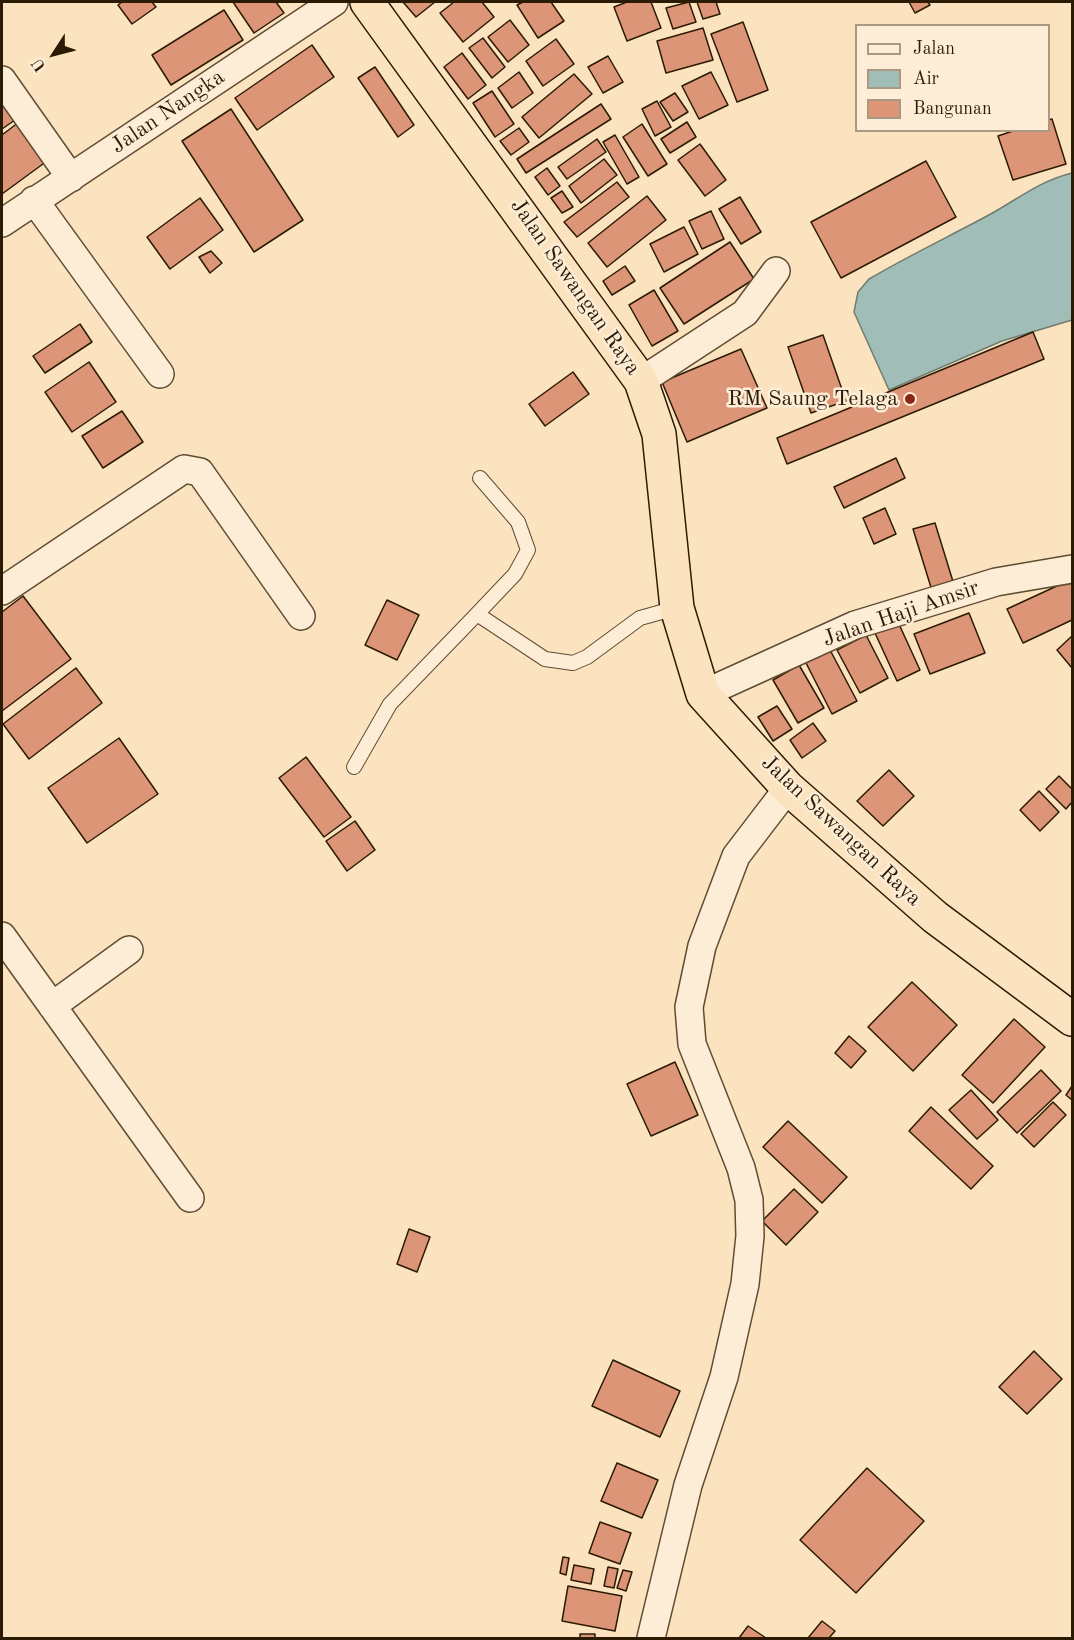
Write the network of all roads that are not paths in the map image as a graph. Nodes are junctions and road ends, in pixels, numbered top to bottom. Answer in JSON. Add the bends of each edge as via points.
{"nodes":[{"id":1,"x":334,"y":2,"type":"edge"},
{"id":2,"x":368,"y":2,"type":"edge"},
{"id":3,"x":2,"y":80,"type":"edge"},
{"id":4,"x":71,"y":178,"type":"junction"},
{"id":5,"x":34,"y":200,"type":"junction"},
{"id":6,"x":2,"y":223,"type":"edge"},
{"id":7,"x":776,"y":272,"type":"dead end"},
{"id":8,"x":160,"y":374,"type":"dead end"},
{"id":9,"x":641,"y":381,"type":"junction"},
{"id":10,"x":480,"y":478,"type":"dead end"},
{"id":11,"x":1072,"y":568,"type":"edge"},
{"id":12,"x":2,"y":591,"type":"edge"},
{"id":13,"x":677,"y":608,"type":"junction"},
{"id":14,"x":477,"y":614,"type":"junction"},
{"id":15,"x":301,"y":616,"type":"dead end"},
{"id":16,"x":703,"y":694,"type":"junction"},
{"id":17,"x":354,"y":767,"type":"dead end"},
{"id":18,"x":788,"y":788,"type":"junction"},
{"id":19,"x":2,"y":936,"type":"edge"},
{"id":20,"x":129,"y":950,"type":"dead end"},
{"id":21,"x":52,"y":1006,"type":"junction"},
{"id":22,"x":1072,"y":1019,"type":"edge"},
{"id":23,"x":190,"y":1198,"type":"dead end"},
{"id":24,"x":651,"y":1638,"type":"edge"}],
"edges":[{"from":1,"to":4,"type":"street","name":"Jalan Nangka"},
{"from":2,"to":9,"type":"highway","name":"Jalan Sawangan Raya"},
{"from":3,"to":4,"type":"street"},
{"from":4,"to":5,"type":"street","name":"Jalan Nangka"},
{"from":5,"to":6,"type":"street","name":"Jalan Nangka"},
{"from":5,"to":8,"type":"street"},
{"from":7,"to":9,"type":"street","via":[[745,313]]},
{"from":9,"to":13,"type":"highway","name":"Jalan Sawangan Raya","via":[[659,434]]},
{"from":10,"to":14,"type":"lane","via":[[518,522],[528,550],[515,574]]},
{"from":11,"to":16,"type":"street","name":"Jalan Haji Amsir","via":[[996,582],[855,625]]},
{"from":12,"to":15,"type":"street","via":[[184,469],[194,469],[201,472]]},
{"from":13,"to":14,"type":"lane","via":[[640,618],[573,663],[545,659]]},
{"from":13,"to":16,"type":"highway","name":"Jalan Sawangan Raya"},
{"from":14,"to":17,"type":"lane","via":[[390,704]]},
{"from":16,"to":18,"type":"highway","name":"Jalan Sawangan Raya"},
{"from":18,"to":22,"type":"highway","name":"Jalan Sawangan Raya","via":[[935,917]]},
{"from":18,"to":24,"type":"street","via":[[736,856],[702,946],[689,1007],[692,1044],[744,1178],[750,1236],[745,1284],[724,1377],[691,1476]]},
{"from":19,"to":21,"type":"street"},
{"from":20,"to":21,"type":"street"},
{"from":21,"to":23,"type":"street"}]}
